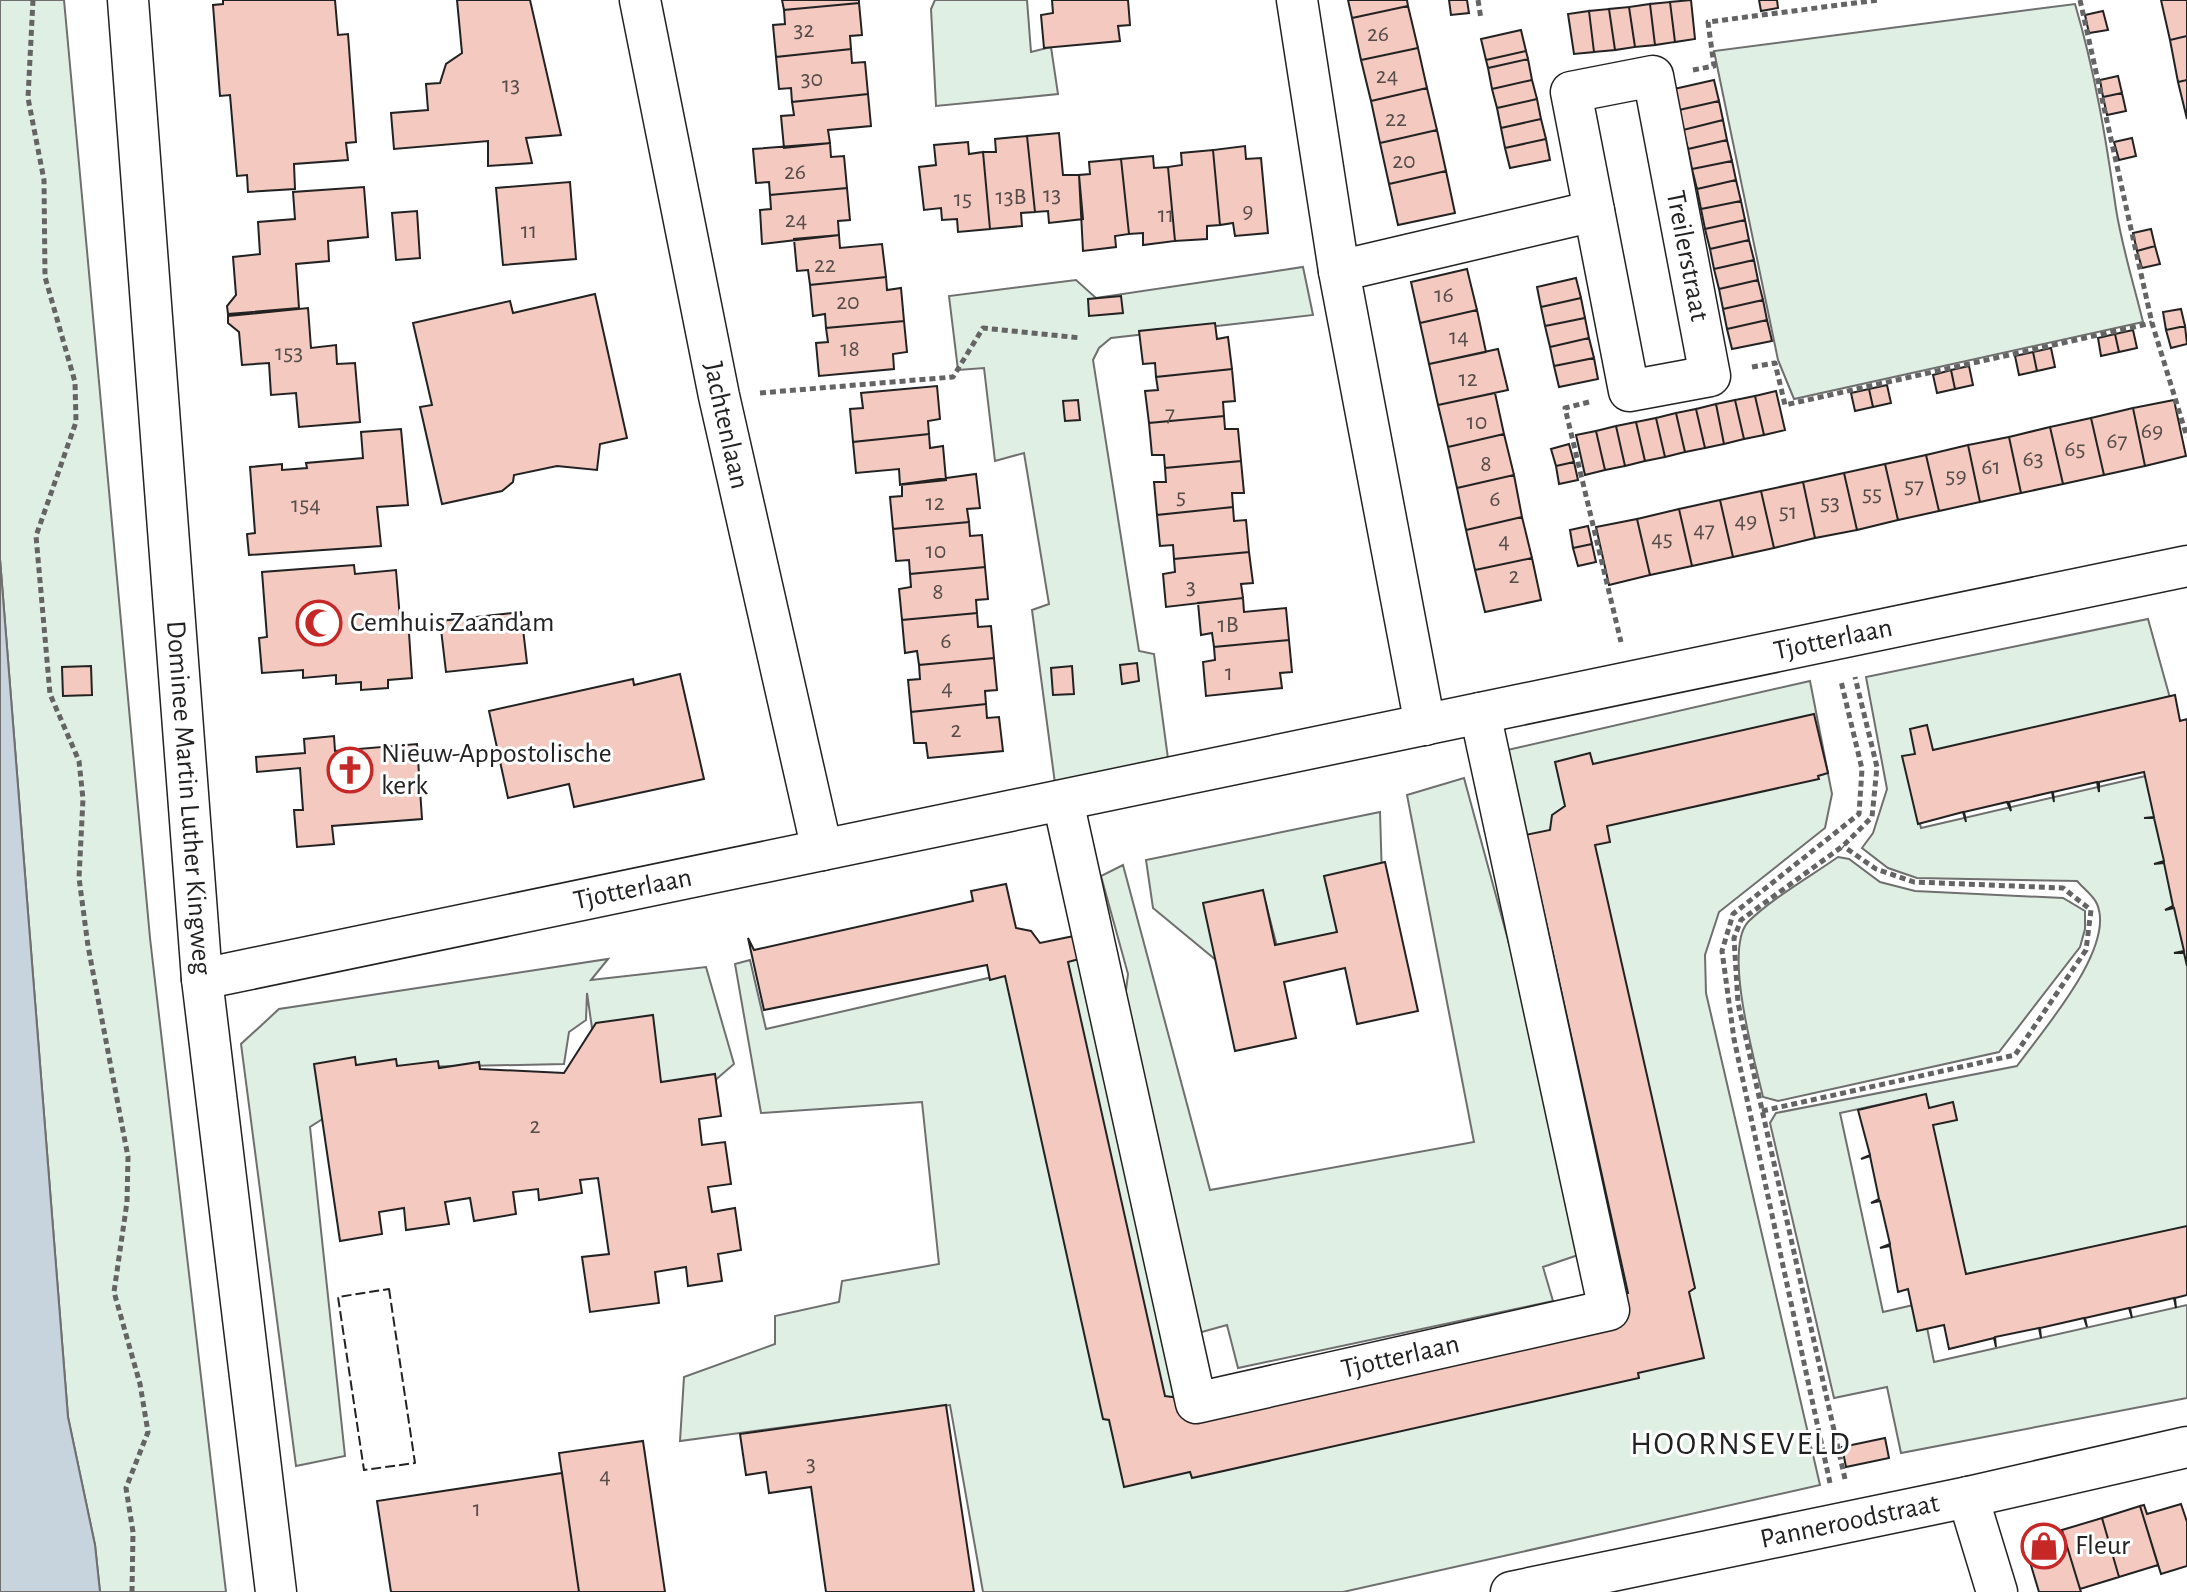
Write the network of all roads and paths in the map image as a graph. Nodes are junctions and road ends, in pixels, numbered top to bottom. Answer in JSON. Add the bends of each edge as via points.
{"nodes":[{"id":1,"x":33,"y":0,"type":"edge"},
{"id":2,"x":128,"y":0,"type":"edge"},
{"id":3,"x":640,"y":0,"type":"edge"},
{"id":4,"x":1297,"y":0,"type":"edge"},
{"id":5,"x":1478,"y":0,"type":"edge"},
{"id":6,"x":1878,"y":0,"type":"edge"},
{"id":7,"x":2080,"y":0,"type":"edge"},
{"id":8,"x":1481,"y":19,"type":"dead end"},
{"id":9,"x":1653,"y":76,"type":"junction"},
{"id":10,"x":1594,"y":211,"type":"junction"},
{"id":11,"x":1339,"y":271,"type":"junction"},
{"id":12,"x":2152,"y":323,"type":"junction"},
{"id":13,"x":1081,"y":338,"type":"dead end"},
{"id":14,"x":1710,"y":376,"type":"junction"},
{"id":15,"x":1629,"y":391,"type":"junction"},
{"id":16,"x":719,"y":396,"type":"junction"},
{"id":17,"x":2187,"y":437,"type":"edge"},
{"id":18,"x":2187,"y":566,"type":"edge"},
{"id":19,"x":1839,"y":639,"type":"junction"},
{"id":20,"x":1630,"y":682,"type":"junction"},
{"id":21,"x":1480,"y":713,"type":"junction"},
{"id":22,"x":1425,"y":725,"type":"junction"},
{"id":23,"x":1063,"y":801,"type":"junction"},
{"id":24,"x":1843,"y":846,"type":"junction"},
{"id":25,"x":822,"y":850,"type":"junction"},
{"id":26,"x":202,"y":979,"type":"junction"},
{"id":27,"x":1762,"y":1111,"type":"junction"},
{"id":28,"x":2187,"y":1447,"type":"edge"},
{"id":29,"x":1968,"y":1497,"type":"junction"},
{"id":30,"x":1847,"y":1522,"type":"junction"},
{"id":31,"x":132,"y":1592,"type":"edge"},
{"id":32,"x":276,"y":1592,"type":"edge"},
{"id":33,"x":1511,"y":1592,"type":"edge"},
{"id":34,"x":1997,"y":1592,"type":"edge"}],
"edges":[{"from":1,"to":31,"type":"path","via":[[28,98],[44,180],[45,277],[75,382],[76,422],[36,536],[50,694],[79,761],[80,892],[128,1157],[114,1292],[148,1432],[126,1488],[133,1532]]},
{"from":2,"to":26,"type":"street","name":"Dominee Martin Luther Kingweg"},
{"from":3,"to":16,"type":"street","name":"Jachtenlaan"},
{"from":4,"to":11,"type":"street"},
{"from":5,"to":8,"type":"path"},
{"from":6,"to":9,"type":"path","via":[[1708,22],[1714,66]]},
{"from":7,"to":12,"type":"path"},
{"from":9,"to":10,"type":"street","via":[[1571,92]]},
{"from":9,"to":14,"type":"street","name":"Treilerstraat"},
{"from":10,"to":11,"type":"street"},
{"from":10,"to":15,"type":"street"},
{"from":11,"to":22,"type":"street"},
{"from":12,"to":14,"type":"path","via":[[1785,405],[1775,363]]},
{"from":12,"to":17,"type":"path"},
{"from":13,"to":16,"type":"path","via":[[983,328],[953,377]]},
{"from":14,"to":15,"type":"street"},
{"from":15,"to":20,"type":"path","via":[[1565,408]]},
{"from":16,"to":25,"type":"street","name":"Jachtenlaan"},
{"from":18,"to":19,"type":"street","name":"Tjotterlaan"},
{"from":19,"to":20,"type":"street","name":"Tjotterlaan"},
{"from":19,"to":24,"type":"path","via":[[1877,767],[1872,817]]},
{"from":19,"to":30,"type":"path","via":[[1862,769],[1859,814],[1733,914],[1722,951],[1734,1039]]},
{"from":20,"to":21,"type":"street","name":"Tjotterlaan"},
{"from":21,"to":22,"type":"street","name":"Tjotterlaan"},
{"from":21,"to":23,"type":"street","name":"Tjotterlaan","via":[[1609,1310],[1196,1403]]},
{"from":22,"to":23,"type":"street","name":"Tjotterlaan"},
{"from":23,"to":25,"type":"street","name":"Tjotterlaan"},
{"from":24,"to":27,"type":"path","via":[[1741,920],[1734,938],[1738,1003]]},
{"from":24,"to":27,"type":"path","via":[[1876,869],[1914,882],[2063,888],[2091,910],[2086,950],[2015,1055]]},
{"from":25,"to":26,"type":"street","name":"Tjotterlaan"},
{"from":26,"to":32,"type":"street","name":"Dominee Martin Luther Kingweg"},
{"from":27,"to":30,"type":"path"},
{"from":28,"to":29,"type":"street","name":"Panneroodstraat"},
{"from":29,"to":30,"type":"street","name":"Panneroodstraat"},
{"from":29,"to":34,"type":"street"},
{"from":30,"to":33,"type":"street","name":"Panneroodstraat"}]}
